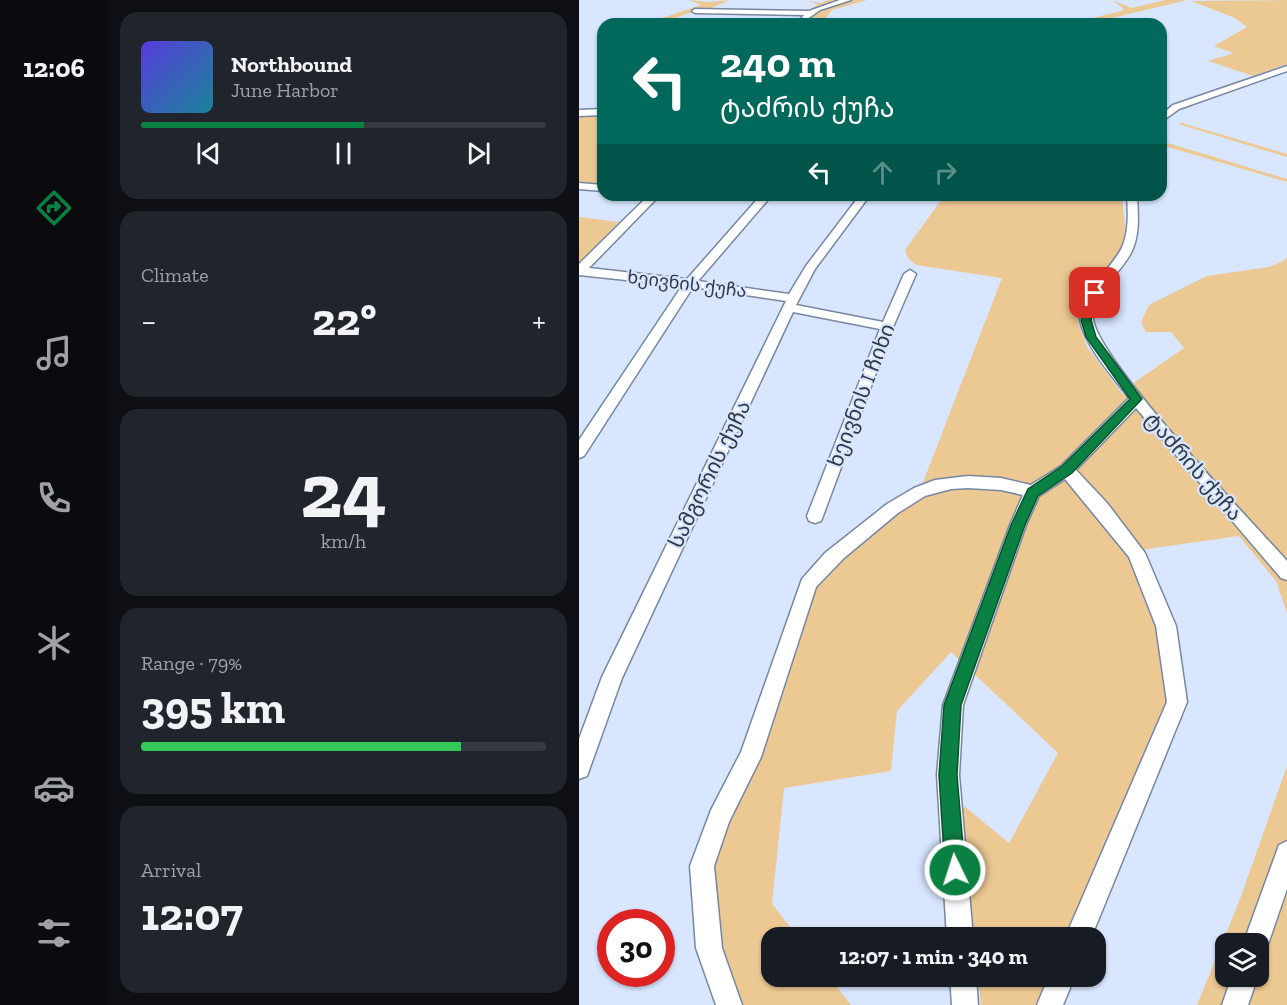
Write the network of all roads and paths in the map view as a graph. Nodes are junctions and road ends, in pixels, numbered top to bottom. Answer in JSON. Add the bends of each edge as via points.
{"nodes":[{"id":1,"x":848,"y":0,"type":"edge"},
{"id":2,"x":716,"y":4,"type":"dead end"},
{"id":3,"x":809,"y":13,"type":"junction"},
{"id":4,"x":804,"y":18,"type":"edge"},
{"id":5,"x":1287,"y":68,"type":"edge"},
{"id":6,"x":597,"y":112,"type":"edge"},
{"id":7,"x":579,"y":113,"type":"edge"},
{"id":8,"x":1167,"y":114,"type":"edge"},
{"id":9,"x":579,"y":186,"type":"edge"},
{"id":10,"x":597,"y":188,"type":"edge"},
{"id":11,"x":649,"y":201,"type":"edge"},
{"id":12,"x":761,"y":201,"type":"edge"},
{"id":13,"x":860,"y":201,"type":"edge"},
{"id":14,"x":1133,"y":201,"type":"edge"},
{"id":15,"x":580,"y":270,"type":"edge"},
{"id":16,"x":910,"y":274,"type":"dead end"},
{"id":17,"x":690,"y":283,"type":"junction"},
{"id":18,"x":791,"y":303,"type":"junction"},
{"id":19,"x":887,"y":327,"type":"junction"},
{"id":20,"x":1136,"y":399,"type":"junction"},
{"id":21,"x":579,"y":452,"type":"edge"},
{"id":22,"x":1067,"y":470,"type":"junction"},
{"id":23,"x":1033,"y":492,"type":"junction"},
{"id":24,"x":815,"y":516,"type":"dead end"},
{"id":25,"x":1287,"y":573,"type":"edge"},
{"id":26,"x":579,"y":768,"type":"edge"},
{"id":27,"x":1287,"y":853,"type":"edge"},
{"id":28,"x":959,"y":927,"type":"edge"},
{"id":29,"x":1083,"y":927,"type":"edge"},
{"id":30,"x":1260,"y":933,"type":"edge"},
{"id":31,"x":964,"y":987,"type":"edge"},
{"id":32,"x":1057,"y":987,"type":"edge"},
{"id":33,"x":1241,"y":987,"type":"edge"},
{"id":34,"x":729,"y":1005,"type":"edge"},
{"id":35,"x":965,"y":1005,"type":"edge"},
{"id":36,"x":1050,"y":1005,"type":"edge"},
{"id":37,"x":1235,"y":1005,"type":"edge"}],
"edges":[{"from":1,"to":3,"type":"street"},
{"from":2,"to":3,"type":"street","via":[[695,11]]},
{"from":3,"to":4,"type":"street"},
{"from":5,"to":8,"type":"street","via":[[1176,107]]},
{"from":6,"to":7,"type":"street"},
{"from":9,"to":10,"type":"street"},
{"from":11,"to":15,"type":"street"},
{"from":12,"to":17,"type":"street"},
{"from":13,"to":18,"type":"street","name":"სამგორის ქუჩა","via":[[810,268]]},
{"from":14,"to":20,"type":"street","name":"ტაძრის ქუჩა","via":[[1132,235],[1126,253],[1101,282],[1086,320],[1091,337]]},
{"from":15,"to":17,"type":"street","name":"ხეივნის ქუჩა"},
{"from":16,"to":19,"type":"street","name":"ხეივნის I ჩიხი"},
{"from":17,"to":18,"type":"street","name":"ხეივნის ქუჩა"},
{"from":17,"to":21,"type":"street"},
{"from":18,"to":19,"type":"street","name":"ხეივნის ქუჩა"},
{"from":18,"to":26,"type":"street","name":"სამგორის ქუჩა","via":[[612,677]]},
{"from":19,"to":24,"type":"street","name":"ხეივნის I ჩიხი"},
{"from":20,"to":22,"type":"street"},
{"from":20,"to":25,"type":"street","name":"ტაძრის ქუჩა"},
{"from":22,"to":23,"type":"street"},
{"from":22,"to":29,"type":"street","via":[[1136,553],[1166,626],[1177,702]]},
{"from":23,"to":28,"type":"street","via":[[953,705],[948,775]]},
{"from":23,"to":34,"type":"street","via":[[990,483],[950,483],[923,490],[819,568],[808,584],[750,757],[719,818],[702,866],[709,948]]},
{"from":27,"to":30,"type":"street"},
{"from":31,"to":35,"type":"street"},
{"from":32,"to":36,"type":"street"},
{"from":33,"to":37,"type":"street"}]}
